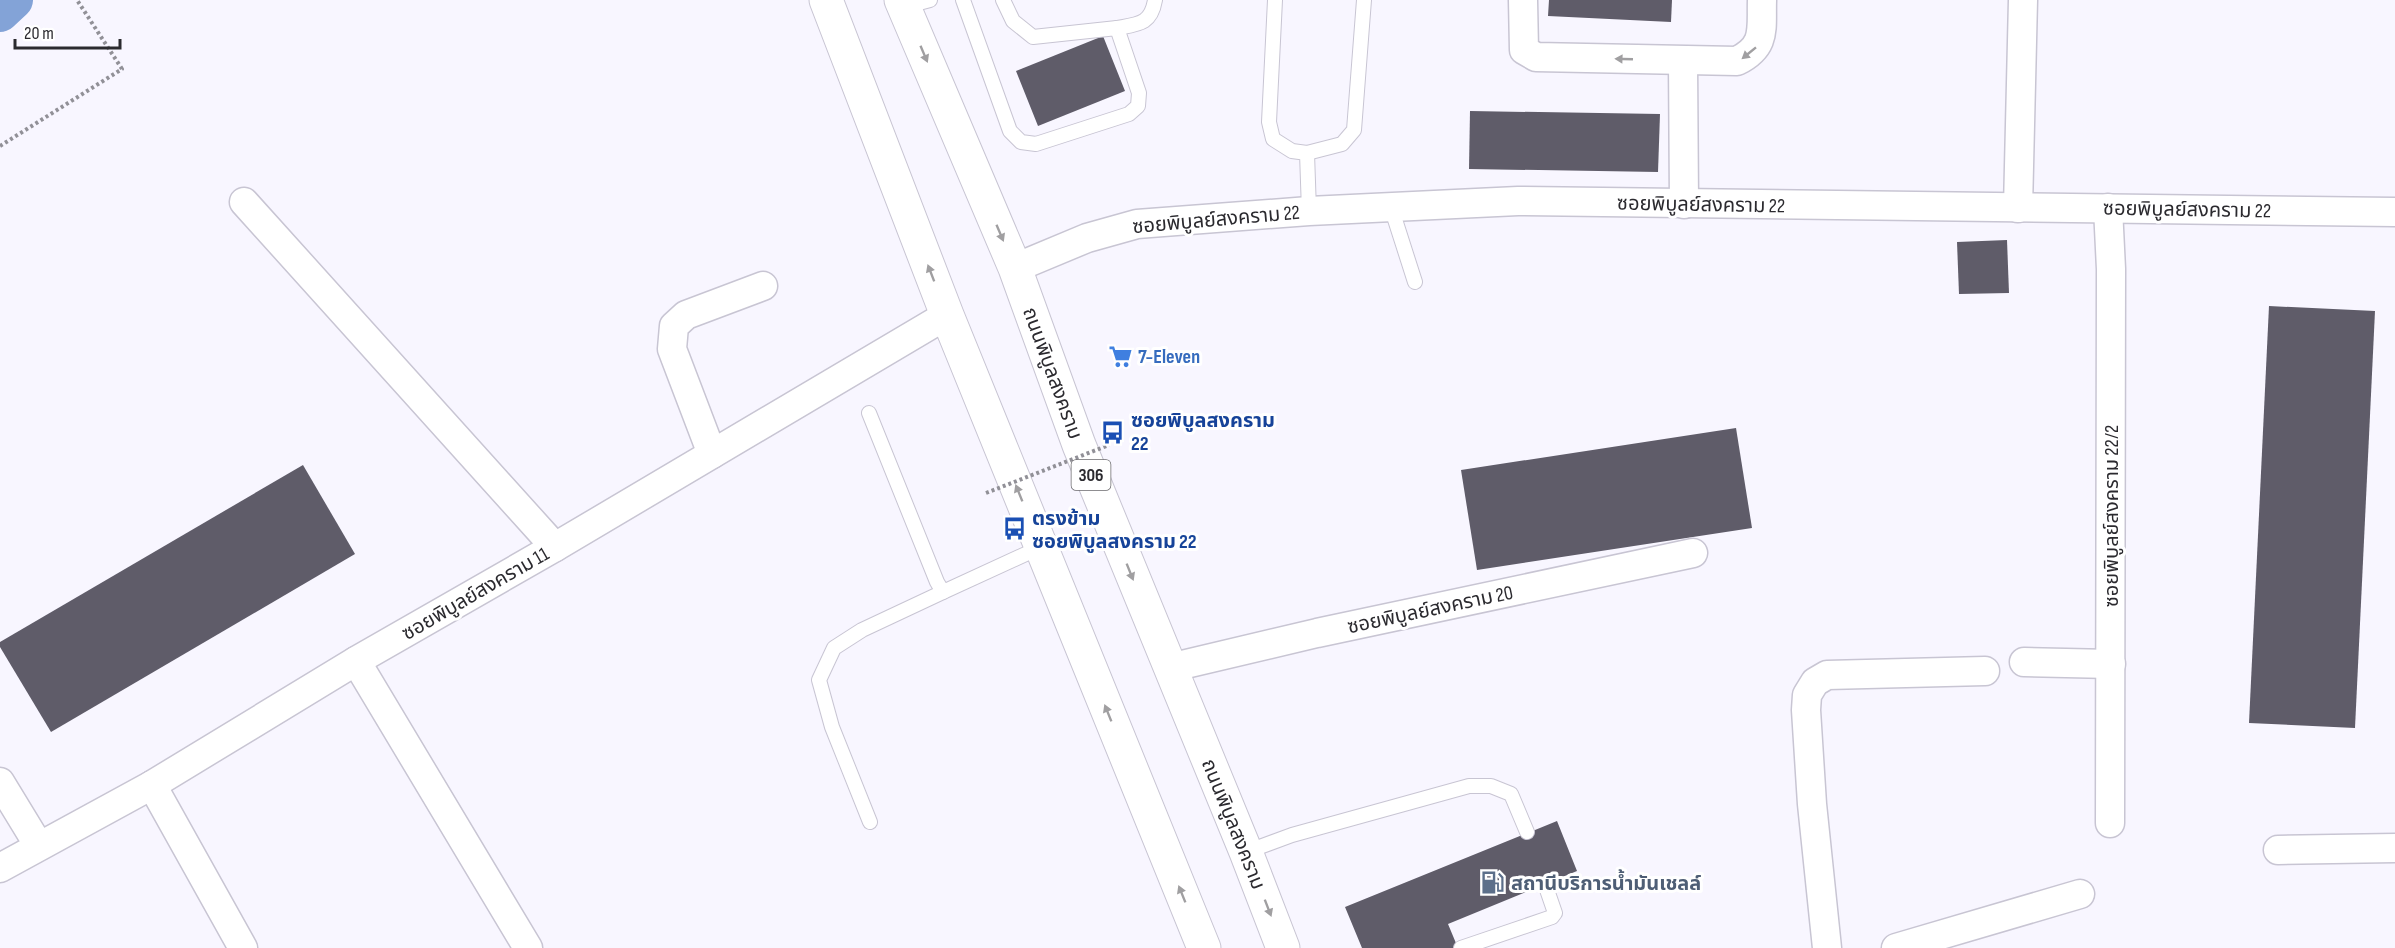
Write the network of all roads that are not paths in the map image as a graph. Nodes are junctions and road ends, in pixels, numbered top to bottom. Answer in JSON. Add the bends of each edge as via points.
{"nodes":[{"id":1,"x":826,"y":0,"type":"edge"},
{"id":2,"x":963,"y":0,"type":"edge"},
{"id":3,"x":1003,"y":0,"type":"edge"},
{"id":4,"x":1155,"y":0,"type":"edge"},
{"id":5,"x":1275,"y":0,"type":"edge"},
{"id":6,"x":1364,"y":0,"type":"edge"},
{"id":7,"x":1523,"y":0,"type":"edge"},
{"id":8,"x":1762,"y":0,"type":"edge"},
{"id":9,"x":2023,"y":0,"type":"edge"},
{"id":10,"x":912,"y":2,"type":"edge"},
{"id":11,"x":1117,"y":27,"type":"junction"},
{"id":12,"x":1683,"y":61,"type":"junction"},
{"id":13,"x":1307,"y":153,"type":"junction"},
{"id":14,"x":244,"y":202,"type":"dead end"},
{"id":15,"x":1684,"y":204,"type":"junction"},
{"id":16,"x":1391,"y":207,"type":"junction"},
{"id":17,"x":2018,"y":208,"type":"junction"},
{"id":18,"x":2108,"y":208,"type":"junction"},
{"id":19,"x":1309,"y":211,"type":"junction"},
{"id":20,"x":2395,"y":212,"type":"edge"},
{"id":21,"x":1015,"y":268,"type":"junction"},
{"id":22,"x":1415,"y":282,"type":"dead end"},
{"id":23,"x":763,"y":286,"type":"dead end"},
{"id":24,"x":947,"y":315,"type":"junction"},
{"id":25,"x":869,"y":413,"type":"dead end"},
{"id":26,"x":712,"y":454,"type":"junction"},
{"id":27,"x":1041,"y":547,"type":"junction"},
{"id":28,"x":555,"y":548,"type":"junction"},
{"id":29,"x":1693,"y":553,"type":"dead end"},
{"id":30,"x":943,"y":592,"type":"junction"},
{"id":31,"x":356,"y":661,"type":"junction"},
{"id":32,"x":2024,"y":662,"type":"dead end"},
{"id":33,"x":2111,"y":664,"type":"junction"},
{"id":34,"x":1169,"y":668,"type":"junction"},
{"id":35,"x":1985,"y":671,"type":"dead end"},
{"id":36,"x":0,"y":782,"type":"edge"},
{"id":37,"x":152,"y":785,"type":"junction"},
{"id":38,"x":870,"y":822,"type":"dead end"},
{"id":39,"x":2110,"y":823,"type":"dead end"},
{"id":40,"x":1527,"y":832,"type":"dead end"},
{"id":41,"x":39,"y":846,"type":"junction"},
{"id":42,"x":2395,"y":848,"type":"edge"},
{"id":43,"x":2278,"y":850,"type":"dead end"},
{"id":44,"x":1246,"y":852,"type":"junction"},
{"id":45,"x":0,"y":868,"type":"edge"},
{"id":46,"x":1545,"y":884,"type":"dead end"},
{"id":47,"x":2080,"y":894,"type":"dead end"},
{"id":48,"x":1949,"y":940,"type":"edge"},
{"id":49,"x":243,"y":948,"type":"edge"},
{"id":50,"x":528,"y":948,"type":"edge"},
{"id":51,"x":1203,"y":948,"type":"edge"},
{"id":52,"x":1283,"y":948,"type":"edge"},
{"id":53,"x":1461,"y":948,"type":"edge"},
{"id":54,"x":1827,"y":948,"type":"edge"},
{"id":55,"x":1896,"y":948,"type":"edge"}],
"edges":[{"from":24,"to":1,"type":"main road","one_way":true},
{"from":2,"to":11,"type":"lane","via":[[1010,131],[1021,141],[1036,144],[1129,114],[1138,106],[1139,93]]},
{"from":3,"to":11,"type":"lane","via":[[1013,21],[1033,37]]},
{"from":4,"to":11,"type":"lane","via":[[1152,14],[1141,24]]},
{"from":5,"to":13,"type":"lane","via":[[1269,122],[1273,139],[1292,151]]},
{"from":6,"to":13,"type":"lane","via":[[1354,130],[1342,144]]},
{"from":12,"to":7,"type":"street","one_way":true,"via":[[1536,57],[1524,50]]},
{"from":8,"to":12,"type":"street","one_way":true,"via":[[1761,40],[1752,54],[1737,61]]},
{"from":9,"to":17,"type":"street"},
{"from":10,"to":21,"type":"main road","name":"ถนนพิบูลสงคราม","number":"306","one_way":true},
{"from":12,"to":15,"type":"street"},
{"from":13,"to":19,"type":"lane"},
{"from":14,"to":28,"type":"street"},
{"from":15,"to":16,"type":"street","name":"ซอยพิบูลย์สงคราม 22","via":[[1518,201]]},
{"from":15,"to":17,"type":"street","name":"ซอยพิบูลย์สงคราม 22"},
{"from":16,"to":19,"type":"street","name":"ซอยพิบูลย์สงคราม 22"},
{"from":16,"to":22,"type":"lane"},
{"from":17,"to":18,"type":"street","name":"ซอยพิบูลย์สงคราม 22"},
{"from":18,"to":20,"type":"street","name":"ซอยพิบูลย์สงคราม 22"},
{"from":18,"to":33,"type":"street","name":"ซอยพิบูลย์สงคราม 22/2"},
{"from":19,"to":21,"type":"street","name":"ซอยพิบูลย์สงคราม 22","via":[[1137,224],[1087,238]]},
{"from":21,"to":34,"type":"main road","name":"ถนนพิบูลสงคราม","number":"306","one_way":true,"via":[[1066,413]]},
{"from":23,"to":26,"type":"street","via":[[686,315],[674,326],[672,349]]},
{"from":24,"to":26,"type":"street","name":"ซอยพิบูลย์สงคราม 11"},
{"from":27,"to":24,"type":"main road","one_way":true},
{"from":25,"to":30,"type":"lane"},
{"from":26,"to":28,"type":"street","name":"ซอยพิบูลย์สงคราม 11"},
{"from":27,"to":30,"type":"lane"},
{"from":51,"to":27,"type":"main road","one_way":true},
{"from":28,"to":31,"type":"street","name":"ซอยพิบูลย์สงคราม 11"},
{"from":29,"to":34,"type":"street","name":"ซอยพิบูลย์สงคราม 20"},
{"from":30,"to":38,"type":"lane","via":[[862,630],[834,648],[819,680],[832,727]]},
{"from":31,"to":37,"type":"street","name":"ซอยพิบูลย์สงคราม 11"},
{"from":31,"to":50,"type":"street"},
{"from":32,"to":33,"type":"street"},
{"from":33,"to":39,"type":"street","name":"ซอยพิบูลย์สงคราม 22/2"},
{"from":34,"to":44,"type":"main road","name":"ถนนพิบูลสงคราม","number":"306"},
{"from":35,"to":54,"type":"street","via":[[1827,675],[1815,682],[1807,695],[1812,804]]},
{"from":36,"to":41,"type":"street"},
{"from":37,"to":41,"type":"street","name":"ซอยพิบูลย์สงคราม 11"},
{"from":37,"to":49,"type":"street"},
{"from":40,"to":44,"type":"lane","via":[[1511,794],[1491,786],[1469,786],[1292,835]]},
{"from":41,"to":45,"type":"street","name":"ซอยพิบูลย์สงคราม 11"},
{"from":42,"to":43,"type":"street"},
{"from":44,"to":52,"type":"main road","name":"ถนนพิบูลสงคราม","number":"306","one_way":true},
{"from":46,"to":53,"type":"lane","via":[[1555,913],[1552,917]]},
{"from":47,"to":48,"type":"street"},
{"from":48,"to":55,"type":"street"}]}
